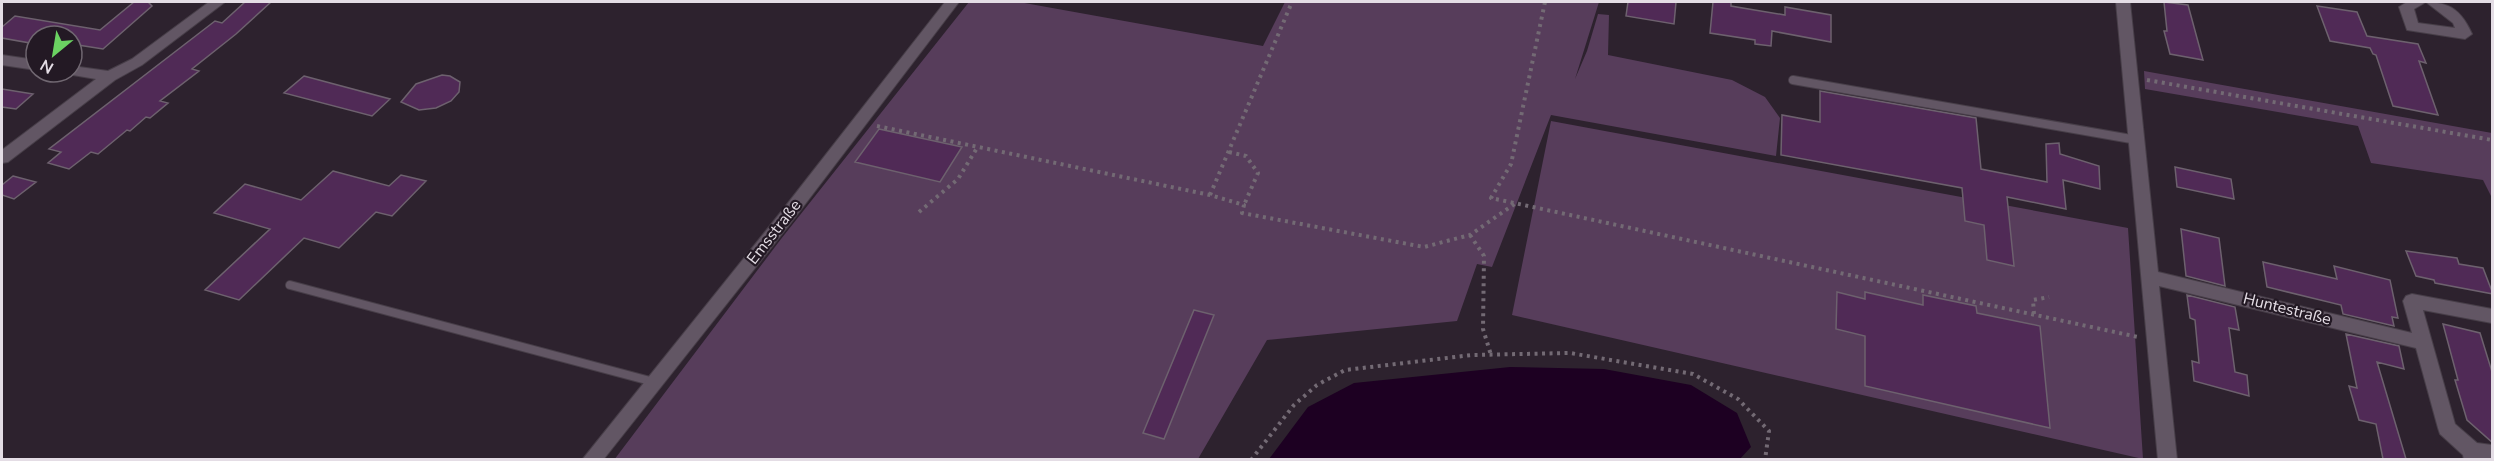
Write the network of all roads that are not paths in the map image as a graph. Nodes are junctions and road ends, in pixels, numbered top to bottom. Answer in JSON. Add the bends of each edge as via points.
{"nodes":[{"id":1,"x":218,"y":2,"type":"edge"},
{"id":2,"x":952,"y":2,"type":"edge"},
{"id":3,"x":2123,"y":2,"type":"edge"},
{"id":4,"x":2419,"y":2,"type":"edge"},
{"id":5,"x":2433,"y":2,"type":"edge"},
{"id":6,"x":2,"y":60,"type":"edge"},
{"id":7,"x":24,"y":63,"type":"edge"},
{"id":8,"x":84,"y":73,"type":"edge"},
{"id":9,"x":110,"y":76,"type":"junction"},
{"id":10,"x":1793,"y":80,"type":"dead end"},
{"id":11,"x":2138,"y":140,"type":"junction"},
{"id":12,"x":2,"y":158,"type":"edge"},
{"id":13,"x":2150,"y":277,"type":"junction"},
{"id":14,"x":290,"y":285,"type":"dead end"},
{"id":15,"x":2493,"y":316,"type":"edge"},
{"id":16,"x":2424,"y":343,"type":"junction"},
{"id":17,"x":654,"y":382,"type":"junction"},
{"id":18,"x":2493,"y":453,"type":"edge"},
{"id":19,"x":2473,"y":455,"type":"edge"},
{"id":20,"x":591,"y":459,"type":"edge"},
{"id":21,"x":2168,"y":459,"type":"edge"}],
"edges":[{"from":1,"to":9,"type":"street","via":[[137,62]]},
{"from":2,"to":17,"type":"street","name":"Emsstraße"},
{"from":3,"to":11,"type":"street"},
{"from":4,"to":5,"type":"street","via":[[2406,7],[2412,27],[2465,34],[2459,20]]},
{"from":6,"to":7,"type":"street"},
{"from":8,"to":9,"type":"street"},
{"from":9,"to":12,"type":"street"},
{"from":10,"to":11,"type":"lane"},
{"from":11,"to":13,"type":"street"},
{"from":13,"to":16,"type":"street","name":"Huntestraße"},
{"from":13,"to":21,"type":"street"},
{"from":14,"to":17,"type":"lane"},
{"from":15,"to":16,"type":"street","via":[[2412,301]]},
{"from":16,"to":19,"type":"street","via":[[2447,428]]},
{"from":17,"to":20,"type":"street","name":"Emsstraße"},
{"from":18,"to":19,"type":"street"}]}
